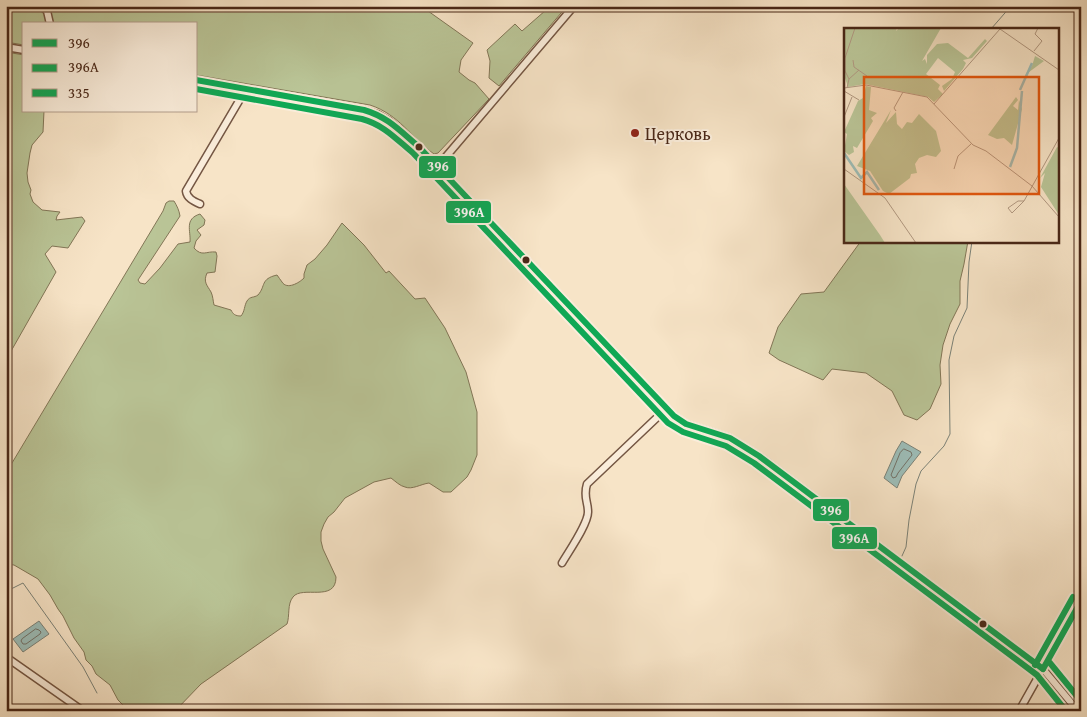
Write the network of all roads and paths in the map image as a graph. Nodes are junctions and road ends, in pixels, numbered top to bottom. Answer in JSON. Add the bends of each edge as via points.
{"nodes":[{"id":1,"x":41,"y":6,"type":"edge"},
{"id":2,"x":574,"y":6,"type":"edge"},
{"id":3,"x":50,"y":22,"type":"edge"},
{"id":4,"x":6,"y":47,"type":"edge"},
{"id":5,"x":22,"y":50,"type":"edge"},
{"id":6,"x":198,"y":80,"type":"edge"},
{"id":7,"x":246,"y":90,"type":"junction"},
{"id":8,"x":438,"y":166,"type":"junction"},
{"id":9,"x":200,"y":204,"type":"dead end"},
{"id":10,"x":666,"y":409,"type":"junction"},
{"id":11,"x":562,"y":562,"type":"dead end"},
{"id":12,"x":1081,"y":601,"type":"edge"},
{"id":13,"x":6,"y":658,"type":"edge"},
{"id":14,"x":1043,"y":668,"type":"junction"},
{"id":15,"x":83,"y":711,"type":"edge"},
{"id":16,"x":1019,"y":711,"type":"edge"},
{"id":17,"x":1078,"y":711,"type":"edge"}],
"edges":[{"from":1,"to":3,"type":"street","via":[[47,11]]},
{"from":2,"to":8,"type":"street"},
{"from":4,"to":5,"type":"street"},
{"from":6,"to":7,"type":"street"},
{"from":7,"to":8,"type":"street","via":[[377,114],[403,132]]},
{"from":7,"to":9,"type":"street","via":[[186,191],[190,199]]},
{"from":8,"to":10,"type":"street"},
{"from":10,"to":11,"type":"street","via":[[587,484],[584,492],[588,512],[586,521]]},
{"from":10,"to":14,"type":"street","via":[[686,424],[730,438],[759,456]]},
{"from":12,"to":14,"type":"street"},
{"from":13,"to":15,"type":"street"},
{"from":14,"to":16,"type":"street"},
{"from":14,"to":17,"type":"street"}]}
